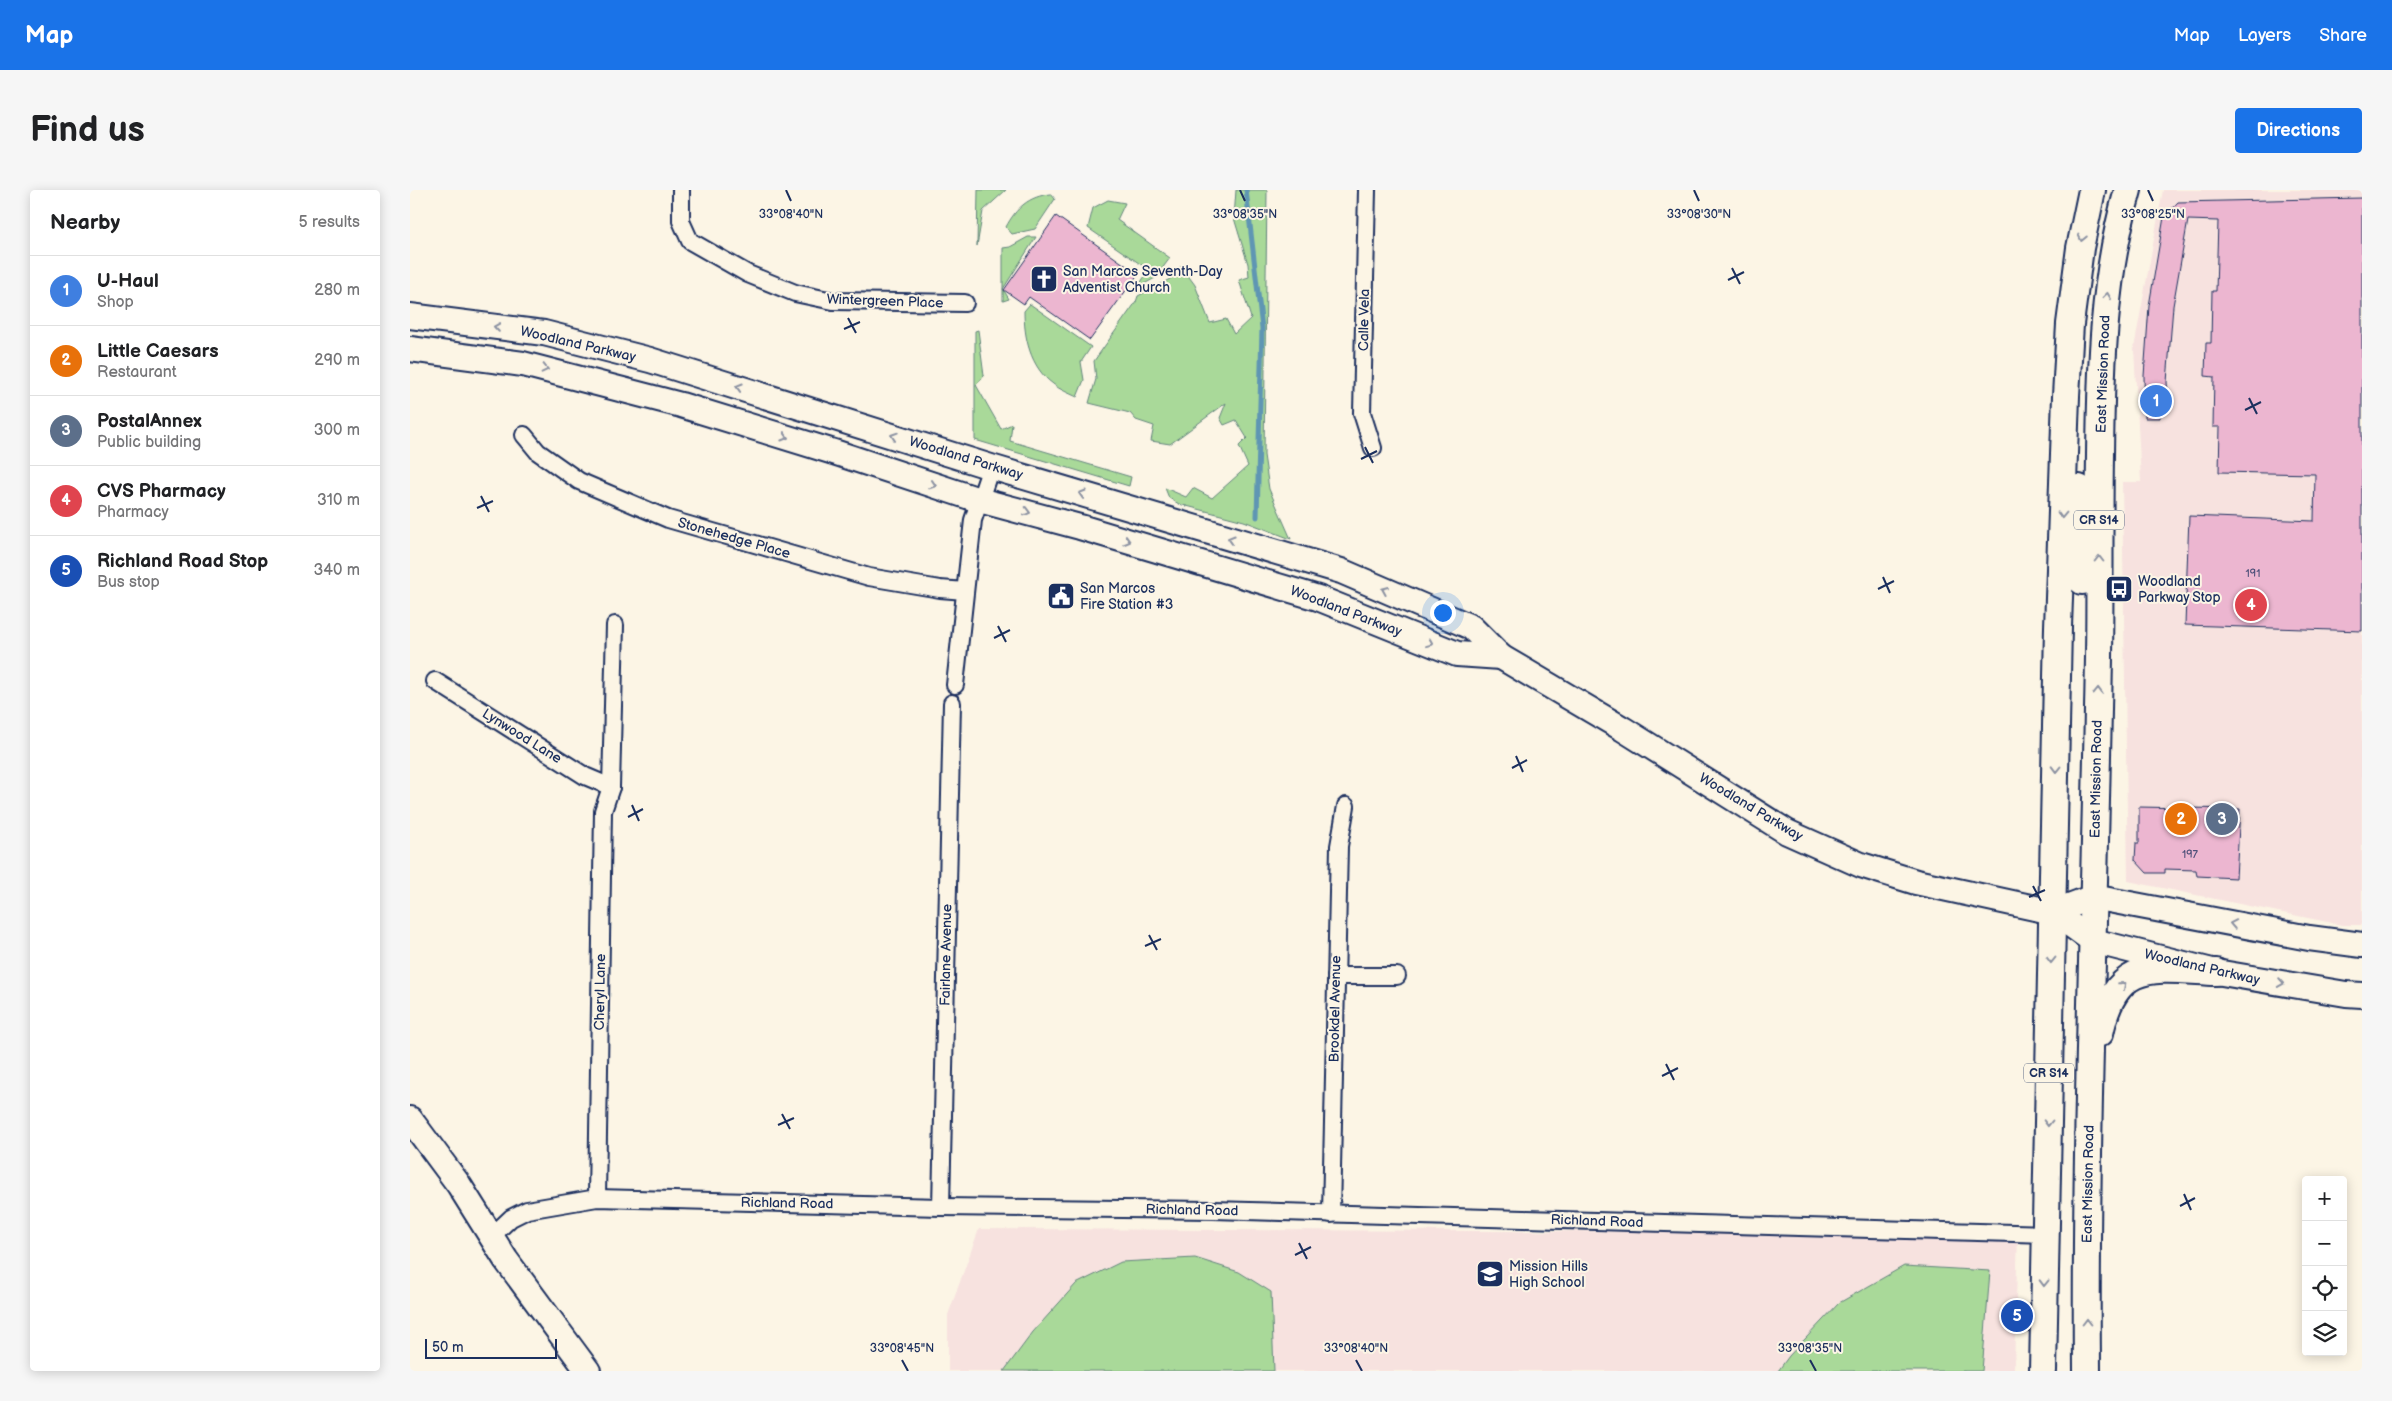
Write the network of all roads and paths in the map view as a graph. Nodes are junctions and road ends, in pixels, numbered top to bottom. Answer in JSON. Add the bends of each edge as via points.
{"nodes":[{"id":1,"x":681,"y":190,"type":"edge"},
{"id":2,"x":1367,"y":190,"type":"edge"},
{"id":3,"x":2092,"y":190,"type":"edge"},
{"id":4,"x":2128,"y":190,"type":"edge"},
{"id":5,"x":965,"y":303,"type":"dead end"},
{"id":6,"x":410,"y":316,"type":"edge"},
{"id":7,"x":410,"y":349,"type":"edge"},
{"id":8,"x":2066,"y":396,"type":"junction"},
{"id":9,"x":524,"y":434,"type":"dead end"},
{"id":10,"x":1373,"y":448,"type":"dead end"},
{"id":11,"x":991,"y":467,"type":"junction"},
{"id":12,"x":979,"y":500,"type":"junction"},
{"id":13,"x":965,"y":591,"type":"junction"},
{"id":14,"x":615,"y":625,"type":"dead end"},
{"id":15,"x":1501,"y":657,"type":"junction"},
{"id":16,"x":2098,"y":661,"type":"junction"},
{"id":17,"x":436,"y":681,"type":"dead end"},
{"id":18,"x":955,"y":685,"type":"dead end"},
{"id":19,"x":952,"y":703,"type":"dead end"},
{"id":20,"x":611,"y":787,"type":"junction"},
{"id":21,"x":1346,"y":806,"type":"dead end"},
{"id":22,"x":2093,"y":897,"type":"junction"},
{"id":23,"x":2052,"y":912,"type":"junction"},
{"id":24,"x":2093,"y":942,"type":"junction"},
{"id":25,"x":2362,"y":945,"type":"edge"},
{"id":26,"x":2216,"y":972,"type":"junction"},
{"id":27,"x":1336,"y":976,"type":"junction"},
{"id":28,"x":1398,"y":976,"type":"dead end"},
{"id":29,"x":2362,"y":995,"type":"edge"},
{"id":30,"x":2090,"y":1078,"type":"junction"},
{"id":31,"x":410,"y":1119,"type":"edge"},
{"id":32,"x":410,"y":1149,"type":"edge"},
{"id":33,"x":597,"y":1198,"type":"junction"},
{"id":34,"x":941,"y":1207,"type":"junction"},
{"id":35,"x":1330,"y":1214,"type":"junction"},
{"id":36,"x":2045,"y":1234,"type":"junction"},
{"id":37,"x":492,"y":1236,"type":"junction"},
{"id":38,"x":588,"y":1371,"type":"edge"},
{"id":39,"x":2043,"y":1371,"type":"edge"},
{"id":40,"x":2087,"y":1371,"type":"edge"}],
"edges":[{"from":1,"to":5,"type":"street","name":"Wintergreen Place","via":[[681,221],[690,241],[748,274],[794,293],[833,301]]},
{"from":2,"to":10,"type":"street","name":"Calle Vela","via":[[1362,413]]},
{"from":3,"to":8,"type":"main road","number":"CR S14","one_way":true,"via":[[2072,305]]},
{"from":16,"to":4,"type":"main road","name":"East Mission Road","number":"CR S14","one_way":true,"via":[[2103,323]]},
{"from":11,"to":6,"type":"main road","name":"Woodland Parkway","one_way":true,"via":[[630,355],[544,333]]},
{"from":7,"to":12,"type":"main road","name":"Woodland Parkway","one_way":true,"via":[[523,364],[567,374],[681,405]]},
{"from":8,"to":16,"type":"main road","via":[[2078,442],[2084,654],[2090,660]]},
{"from":8,"to":23,"type":"main road","number":"CR S14","one_way":true},
{"from":9,"to":13,"type":"street","name":"Stonehedge Place","via":[[538,452],[579,481],[668,519],[869,577]]},
{"from":11,"to":12,"type":"street"},
{"from":15,"to":11,"type":"main road","name":"Woodland Parkway","one_way":true,"via":[[1471,627],[1341,571]]},
{"from":12,"to":13,"type":"street","via":[[973,520]]},
{"from":12,"to":15,"type":"main road","name":"Woodland Parkway","one_way":true,"via":[[1318,598],[1457,654]]},
{"from":13,"to":18,"type":"street"},
{"from":14,"to":20,"type":"street","name":"Cheryl Lane"},
{"from":15,"to":23,"type":"main road","name":"Woodland Parkway","via":[[1787,832],[1861,865],[1916,882]]},
{"from":22,"to":16,"type":"main road","name":"East Mission Road","number":"CR S14","one_way":true},
{"from":17,"to":20,"type":"street","name":"Lynwood Lane","via":[[585,776]]},
{"from":19,"to":34,"type":"street","name":"Fairlane Avenue"},
{"from":20,"to":33,"type":"street","name":"Cheryl Lane","via":[[603,811]]},
{"from":21,"to":27,"type":"street","name":"Brookdel Avenue","via":[[1339,846]]},
{"from":22,"to":23,"type":"main road"},
{"from":22,"to":24,"type":"main road","name":"East Mission Road","number":"CR S14"},
{"from":25,"to":22,"type":"main road","one_way":true},
{"from":23,"to":24,"type":"main road","name":"Woodland Parkway"},
{"from":23,"to":36,"type":"main road","number":"CR S14","one_way":true},
{"from":24,"to":26,"type":"main road","name":"Woodland Parkway"},
{"from":24,"to":30,"type":"main road","name":"East Mission Road","number":"CR S14"},
{"from":26,"to":29,"type":"main road","name":"Woodland Parkway","one_way":true},
{"from":30,"to":26,"type":"main road","one_way":true,"via":[[2104,1014],[2122,983],[2151,969]]},
{"from":27,"to":28,"type":"street"},
{"from":27,"to":35,"type":"street","name":"Brookdel Avenue"},
{"from":40,"to":30,"type":"main road","name":"East Mission Road","number":"CR S14","one_way":true},
{"from":31,"to":37,"type":"main road"},
{"from":32,"to":37,"type":"main road","via":[[471,1223]]},
{"from":33,"to":34,"type":"street","name":"Richland Road"},
{"from":33,"to":37,"type":"street","name":"Richland Road","via":[[528,1210],[511,1218]]},
{"from":34,"to":35,"type":"street","name":"Richland Road"},
{"from":35,"to":36,"type":"street","name":"Richland Road"},
{"from":36,"to":39,"type":"main road","number":"CR S14","one_way":true},
{"from":37,"to":38,"type":"main road"}]}
